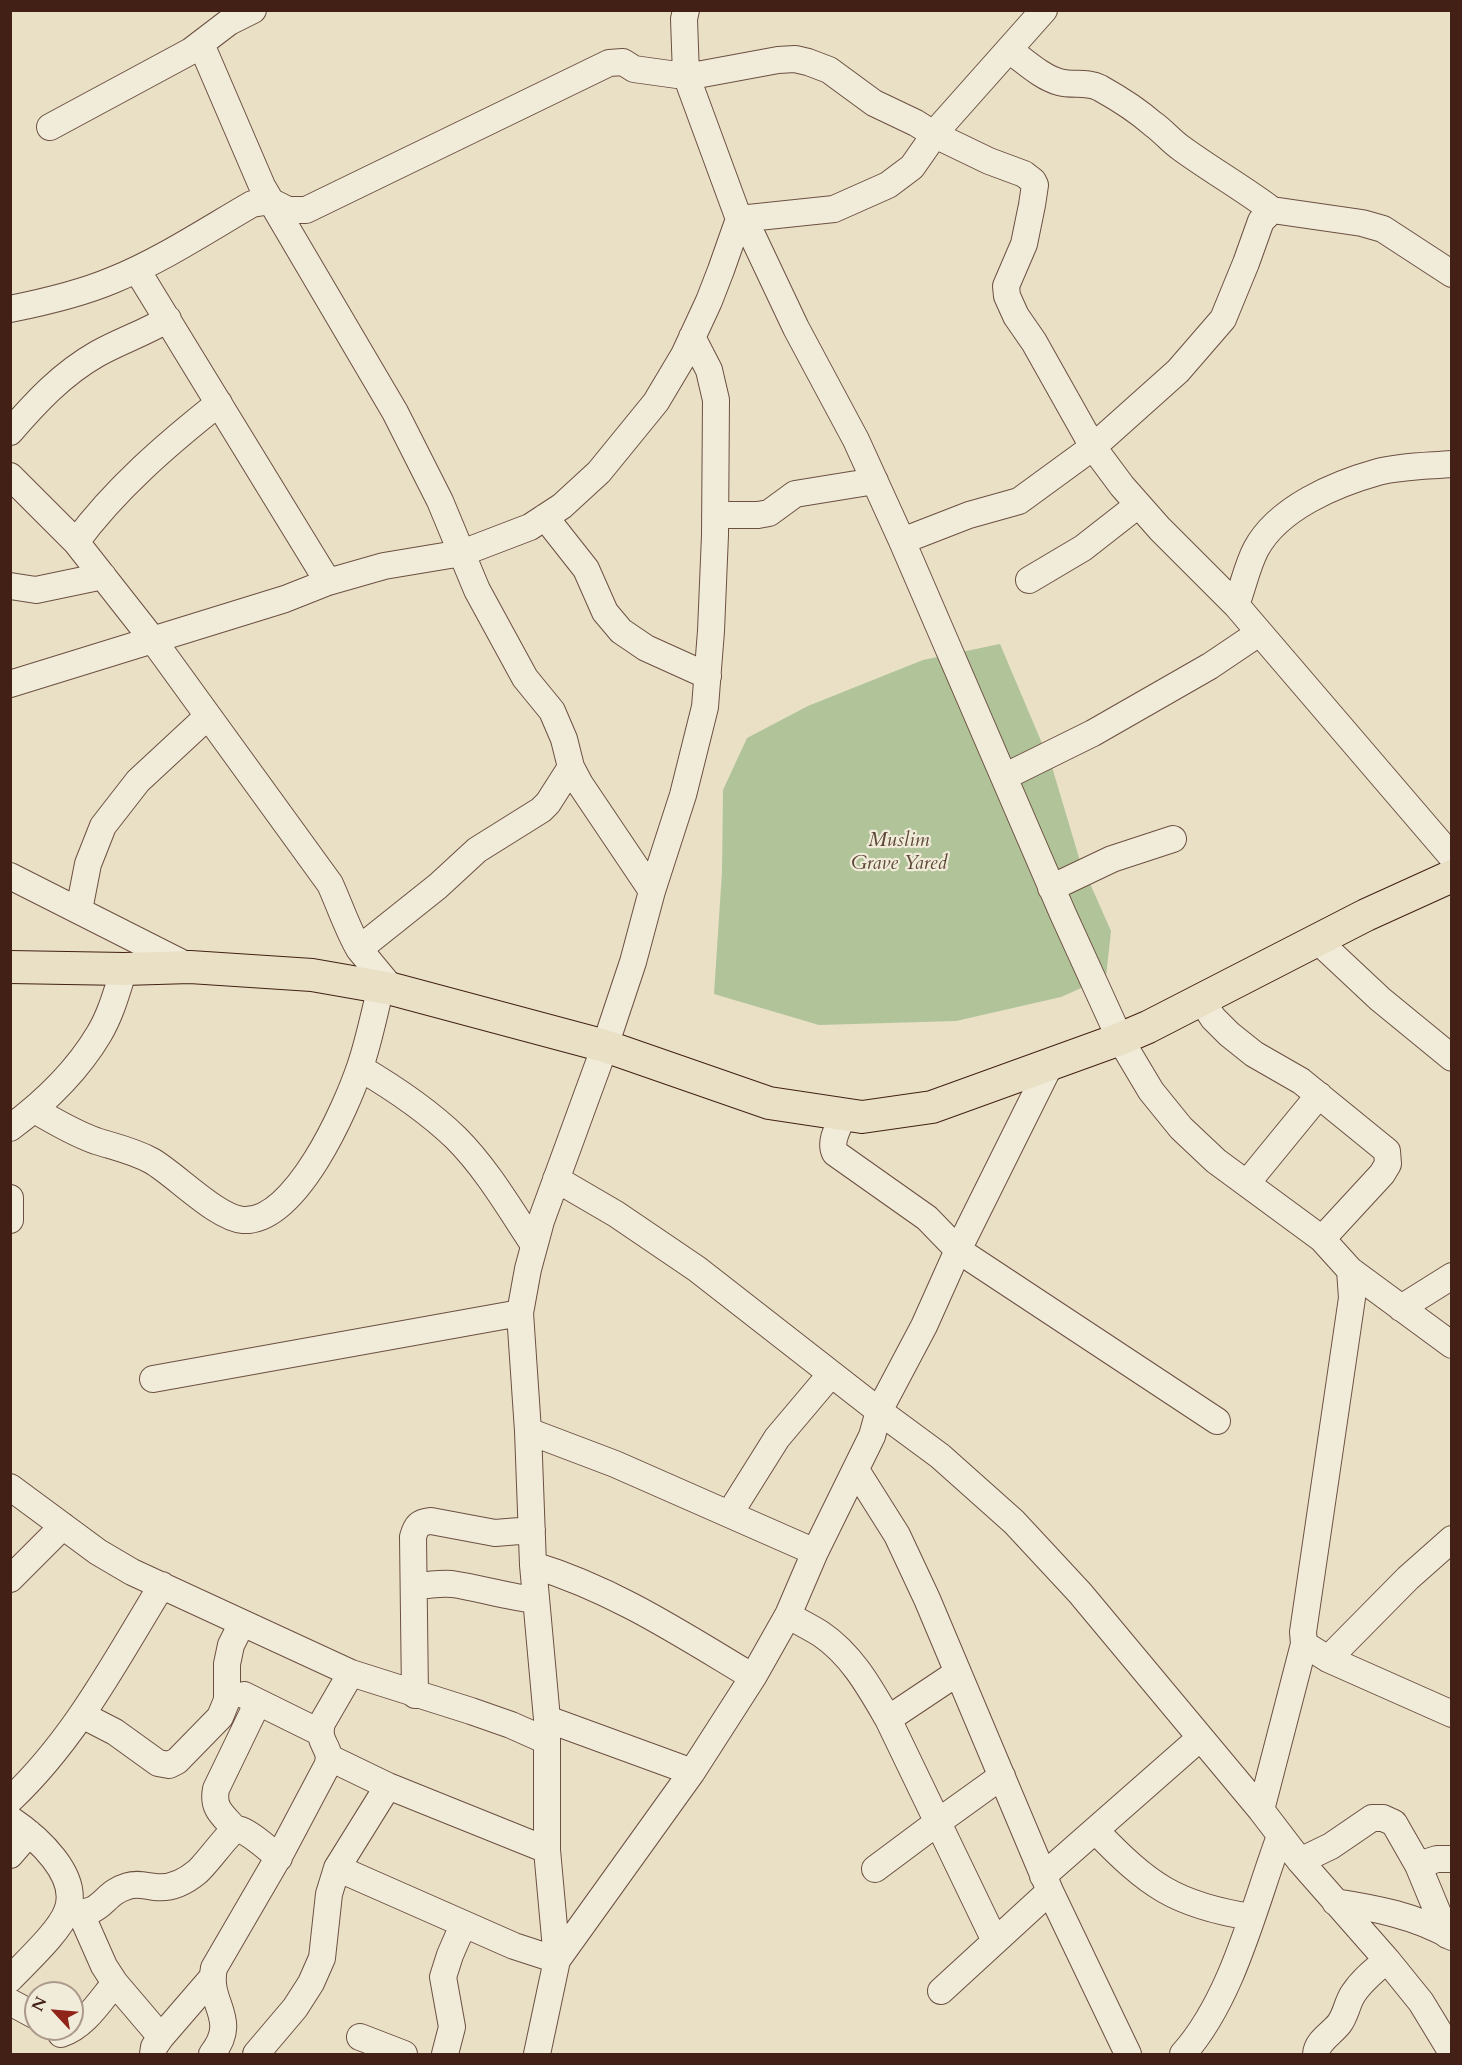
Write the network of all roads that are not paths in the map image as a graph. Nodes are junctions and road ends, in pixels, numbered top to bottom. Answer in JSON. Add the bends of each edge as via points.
{"nodes":[{"id":1,"x":253,"y":10,"type":"edge"},
{"id":2,"x":686,"y":10,"type":"edge"},
{"id":3,"x":1044,"y":10,"type":"edge"},
{"id":4,"x":201,"y":44,"type":"junction"},
{"id":5,"x":1010,"y":50,"type":"junction"},
{"id":6,"x":686,"y":75,"type":"junction"},
{"id":7,"x":50,"y":127,"type":"dead end"},
{"id":8,"x":935,"y":135,"type":"junction"},
{"id":9,"x":270,"y":201,"type":"junction"},
{"id":10,"x":1272,"y":210,"type":"junction"},
{"id":11,"x":739,"y":219,"type":"junction"},
{"id":12,"x":137,"y":270,"type":"junction"},
{"id":13,"x":1452,"y":274,"type":"edge"},
{"id":14,"x":10,"y":309,"type":"edge"},
{"id":15,"x":168,"y":319,"type":"junction"},
{"id":16,"x":692,"y":337,"type":"junction"},
{"id":17,"x":219,"y":403,"type":"junction"},
{"id":18,"x":10,"y":432,"type":"edge"},
{"id":19,"x":1093,"y":447,"type":"junction"},
{"id":20,"x":1452,"y":464,"type":"edge"},
{"id":21,"x":10,"y":476,"type":"edge"},
{"id":22,"x":875,"y":481,"type":"junction"},
{"id":23,"x":1138,"y":505,"type":"junction"},
{"id":24,"x":715,"y":515,"type":"junction"},
{"id":25,"x":545,"y":517,"type":"junction"},
{"id":26,"x":902,"y":541,"type":"junction"},
{"id":27,"x":76,"y":542,"type":"junction"},
{"id":28,"x":462,"y":553,"type":"junction"},
{"id":29,"x":103,"y":576,"type":"junction"},
{"id":30,"x":1029,"y":580,"type":"dead end"},
{"id":31,"x":328,"y":582,"type":"junction"},
{"id":32,"x":10,"y":586,"type":"edge"},
{"id":33,"x":1236,"y":605,"type":"junction"},
{"id":34,"x":1259,"y":633,"type":"junction"},
{"id":35,"x":153,"y":640,"type":"junction"},
{"id":36,"x":708,"y":676,"type":"junction"},
{"id":37,"x":10,"y":684,"type":"edge"},
{"id":38,"x":207,"y":717,"type":"junction"},
{"id":39,"x":571,"y":767,"type":"junction"},
{"id":40,"x":1004,"y":777,"type":"junction"},
{"id":41,"x":1173,"y":839,"type":"dead end"},
{"id":42,"x":1452,"y":857,"type":"edge"},
{"id":43,"x":10,"y":876,"type":"edge"},
{"id":44,"x":1452,"y":876,"type":"edge"},
{"id":45,"x":1051,"y":888,"type":"junction"},
{"id":46,"x":652,"y":891,"type":"junction"},
{"id":47,"x":80,"y":910,"type":"junction"},
{"id":48,"x":1317,"y":940,"type":"junction"},
{"id":49,"x":359,"y":949,"type":"junction"},
{"id":50,"x":10,"y":967,"type":"edge"},
{"id":51,"x":190,"y":967,"type":"junction"},
{"id":52,"x":124,"y":969,"type":"junction"},
{"id":53,"x":386,"y":988,"type":"junction"},
{"id":54,"x":1201,"y":999,"type":"junction"},
{"id":55,"x":1120,"y":1039,"type":"junction"},
{"id":56,"x":605,"y":1046,"type":"junction"},
{"id":57,"x":1452,"y":1058,"type":"edge"},
{"id":58,"x":1050,"y":1065,"type":"junction"},
{"id":59,"x":360,"y":1068,"type":"junction"},
{"id":60,"x":1319,"y":1095,"type":"junction"},
{"id":61,"x":35,"y":1110,"type":"junction"},
{"id":62,"x":844,"y":1114,"type":"junction"},
{"id":63,"x":10,"y":1128,"type":"edge"},
{"id":64,"x":556,"y":1179,"type":"junction"},
{"id":65,"x":1247,"y":1182,"type":"junction"},
{"id":66,"x":10,"y":1198,"type":"edge"},
{"id":67,"x":10,"y":1220,"type":"edge"},
{"id":68,"x":1322,"y":1239,"type":"junction"},
{"id":69,"x":534,"y":1245,"type":"junction"},
{"id":70,"x":958,"y":1250,"type":"junction"},
{"id":71,"x":1350,"y":1270,"type":"junction"},
{"id":72,"x":1452,"y":1276,"type":"edge"},
{"id":73,"x":1401,"y":1308,"type":"junction"},
{"id":74,"x":520,"y":1313,"type":"junction"},
{"id":75,"x":1452,"y":1345,"type":"edge"},
{"id":76,"x":831,"y":1374,"type":"junction"},
{"id":77,"x":153,"y":1379,"type":"dead end"},
{"id":78,"x":879,"y":1411,"type":"junction"},
{"id":79,"x":1217,"y":1421,"type":"dead end"},
{"id":80,"x":528,"y":1431,"type":"junction"},
{"id":81,"x":856,"y":1470,"type":"junction"},
{"id":82,"x":10,"y":1488,"type":"edge"},
{"id":83,"x":730,"y":1513,"type":"junction"},
{"id":84,"x":63,"y":1526,"type":"junction"},
{"id":85,"x":532,"y":1530,"type":"junction"},
{"id":86,"x":1452,"y":1539,"type":"edge"},
{"id":87,"x":815,"y":1552,"type":"junction"},
{"id":88,"x":533,"y":1564,"type":"junction"},
{"id":89,"x":10,"y":1579,"type":"edge"},
{"id":90,"x":162,"y":1585,"type":"junction"},
{"id":91,"x":414,"y":1587,"type":"junction"},
{"id":92,"x":536,"y":1600,"type":"junction"},
{"id":93,"x":788,"y":1615,"type":"junction"},
{"id":94,"x":242,"y":1623,"type":"junction"},
{"id":95,"x":1304,"y":1644,"type":"junction"},
{"id":96,"x":1328,"y":1659,"type":"junction"},
{"id":97,"x":351,"y":1673,"type":"junction"},
{"id":98,"x":957,"y":1673,"type":"junction"},
{"id":99,"x":753,"y":1677,"type":"junction"},
{"id":100,"x":228,"y":1687,"type":"junction"},
{"id":101,"x":415,"y":1695,"type":"junction"},
{"id":102,"x":258,"y":1702,"type":"junction"},
{"id":103,"x":1452,"y":1714,"type":"edge"},
{"id":104,"x":82,"y":1715,"type":"junction"},
{"id":105,"x":888,"y":1719,"type":"junction"},
{"id":106,"x":547,"y":1730,"type":"junction"},
{"id":107,"x":320,"y":1732,"type":"junction"},
{"id":108,"x":1200,"y":1738,"type":"junction"},
{"id":109,"x":330,"y":1758,"type":"junction"},
{"id":110,"x":692,"y":1772,"type":"junction"},
{"id":111,"x":1002,"y":1776,"type":"junction"},
{"id":112,"x":388,"y":1786,"type":"junction"},
{"id":113,"x":10,"y":1800,"type":"edge"},
{"id":114,"x":1261,"y":1810,"type":"junction"},
{"id":115,"x":938,"y":1822,"type":"junction"},
{"id":116,"x":20,"y":1826,"type":"edge"},
{"id":117,"x":235,"y":1829,"type":"junction"},
{"id":118,"x":1096,"y":1831,"type":"junction"},
{"id":119,"x":1280,"y":1836,"type":"junction"},
{"id":120,"x":548,"y":1850,"type":"junction"},
{"id":121,"x":10,"y":1855,"type":"edge"},
{"id":122,"x":279,"y":1858,"type":"junction"},
{"id":123,"x":1452,"y":1859,"type":"edge"},
{"id":124,"x":1300,"y":1861,"type":"junction"},
{"id":125,"x":1418,"y":1864,"type":"junction"},
{"id":126,"x":337,"y":1868,"type":"junction"},
{"id":127,"x":875,"y":1869,"type":"dead end"},
{"id":128,"x":1047,"y":1884,"type":"junction"},
{"id":129,"x":1335,"y":1902,"type":"junction"},
{"id":130,"x":74,"y":1913,"type":"junction"},
{"id":131,"x":1251,"y":1917,"type":"junction"},
{"id":132,"x":463,"y":1925,"type":"junction"},
{"id":133,"x":1449,"y":1936,"type":"edge"},
{"id":134,"x":995,"y":1941,"type":"junction"},
{"id":135,"x":1387,"y":1959,"type":"junction"},
{"id":136,"x":557,"y":1960,"type":"junction"},
{"id":137,"x":212,"y":1978,"type":"junction"},
{"id":138,"x":10,"y":1979,"type":"edge"},
{"id":139,"x":116,"y":1983,"type":"junction"},
{"id":140,"x":941,"y":1991,"type":"dead end"},
{"id":141,"x":10,"y":2002,"type":"edge"},
{"id":142,"x":24,"y":2010,"type":"edge"},
{"id":143,"x":84,"y":2019,"type":"edge"},
{"id":144,"x":360,"y":2037,"type":"dead end"},
{"id":145,"x":157,"y":2046,"type":"edge"},
{"id":146,"x":222,"y":2051,"type":"edge"},
{"id":147,"x":1188,"y":2053,"type":"edge"},
{"id":148,"x":1452,"y":2053,"type":"edge"},
{"id":149,"x":256,"y":2055,"type":"edge"},
{"id":150,"x":404,"y":2055,"type":"edge"},
{"id":151,"x":445,"y":2055,"type":"edge"},
{"id":152,"x":537,"y":2055,"type":"edge"},
{"id":153,"x":1128,"y":2055,"type":"edge"},
{"id":154,"x":1316,"y":2055,"type":"edge"}],
"edges":[{"from":1,"to":4,"type":"street","via":[[229,22]]},
{"from":2,"to":6,"type":"street"},
{"from":3,"to":5,"type":"street"},
{"from":4,"to":7,"type":"street"},
{"from":4,"to":9,"type":"street"},
{"from":5,"to":8,"type":"street"},
{"from":5,"to":10,"type":"street","via":[[1043,75],[1059,82],[1097,87],[1121,101],[1179,147]]},
{"from":6,"to":8,"type":"street","via":[[795,59],[829,70],[874,103]]},
{"from":6,"to":9,"type":"street","via":[[634,69],[623,62],[609,63],[306,210],[288,210]]},
{"from":6,"to":11,"type":"street"},
{"from":8,"to":11,"type":"street","via":[[912,167],[888,185],[853,201],[834,209]]},
{"from":8,"to":19,"type":"street","via":[[1033,180],[1024,244],[1006,286],[1007,296]]},
{"from":9,"to":12,"type":"street","via":[[252,204]]},
{"from":9,"to":28,"type":"street","via":[[395,412]]},
{"from":10,"to":13,"type":"street","via":[[1383,229]]},
{"from":10,"to":19,"type":"street","via":[[1261,221],[1223,319],[1178,371]]},
{"from":11,"to":16,"type":"street","via":[[722,270]]},
{"from":11,"to":22,"type":"street","via":[[753,237]]},
{"from":12,"to":14,"type":"street","via":[[62,298]]},
{"from":12,"to":15,"type":"street"},
{"from":15,"to":17,"type":"street"},
{"from":15,"to":18,"type":"street","via":[[98,354],[66,375]]},
{"from":16,"to":24,"type":"street","via":[[709,370],[716,400]]},
{"from":16,"to":25,"type":"street","via":[[657,402],[636,429],[599,472]]},
{"from":17,"to":27,"type":"street","via":[[118,492]]},
{"from":17,"to":31,"type":"street"},
{"from":19,"to":23,"type":"street"},
{"from":19,"to":26,"type":"street","via":[[1019,501]]},
{"from":20,"to":33,"type":"street","via":[[1380,472],[1299,505],[1276,523],[1257,549]]},
{"from":21,"to":27,"type":"street"},
{"from":22,"to":24,"type":"street","via":[[795,494],[769,513]]},
{"from":22,"to":26,"type":"street"},
{"from":23,"to":30,"type":"street","via":[[1083,548]]},
{"from":23,"to":33,"type":"street"},
{"from":24,"to":36,"type":"street"},
{"from":25,"to":28,"type":"street","via":[[521,531]]},
{"from":25,"to":36,"type":"street","via":[[586,569],[604,612],[621,631],[646,648]]},
{"from":26,"to":40,"type":"street"},
{"from":27,"to":29,"type":"street"},
{"from":28,"to":31,"type":"street","via":[[384,566]]},
{"from":28,"to":39,"type":"street","via":[[477,590],[525,678],[552,711]]},
{"from":29,"to":32,"type":"street","via":[[36,590]]},
{"from":29,"to":35,"type":"street"},
{"from":31,"to":35,"type":"street"},
{"from":33,"to":34,"type":"street"},
{"from":34,"to":40,"type":"street","via":[[1093,734]]},
{"from":34,"to":42,"type":"street"},
{"from":35,"to":37,"type":"street"},
{"from":35,"to":38,"type":"street"},
{"from":36,"to":46,"type":"street","via":[[695,752]]},
{"from":38,"to":47,"type":"street","via":[[138,781],[103,826],[88,864]]},
{"from":38,"to":49,"type":"street","via":[[330,884]]},
{"from":39,"to":46,"type":"street"},
{"from":39,"to":49,"type":"street","via":[[541,810],[477,850]]},
{"from":40,"to":45,"type":"street"},
{"from":41,"to":45,"type":"street","via":[[1120,855]]},
{"from":43,"to":47,"type":"street"},
{"from":44,"to":48,"type":"main road"},
{"from":45,"to":55,"type":"street"},
{"from":46,"to":56,"type":"street"},
{"from":47,"to":51,"type":"street"},
{"from":48,"to":54,"type":"main road"},
{"from":48,"to":57,"type":"street"},
{"from":49,"to":53,"type":"street"},
{"from":50,"to":52,"type":"main road"},
{"from":51,"to":52,"type":"main road"},
{"from":51,"to":53,"type":"main road","via":[[312,975]]},
{"from":52,"to":61,"type":"street","via":[[100,1033],[78,1065]]},
{"from":53,"to":56,"type":"main road"},
{"from":53,"to":59,"type":"street"},
{"from":54,"to":55,"type":"main road"},
{"from":54,"to":60,"type":"street","via":[[1213,1018],[1246,1047]]},
{"from":55,"to":58,"type":"main road"},
{"from":55,"to":65,"type":"street","via":[[1151,1091],[1180,1128],[1216,1161]]},
{"from":56,"to":62,"type":"main road","via":[[769,1103]]},
{"from":56,"to":64,"type":"street"},
{"from":58,"to":62,"type":"main road","via":[[932,1107],[862,1118]]},
{"from":58,"to":70,"type":"street"},
{"from":59,"to":61,"type":"street","via":[[309,1173],[284,1202],[260,1217],[243,1220],[225,1215],[150,1160],[67,1129]]},
{"from":59,"to":69,"type":"street","via":[[417,1106],[457,1139]]},
{"from":60,"to":65,"type":"street"},
{"from":60,"to":68,"type":"street","via":[[1387,1151],[1388,1164]]},
{"from":61,"to":63,"type":"street"},
{"from":62,"to":70,"type":"street","via":[[833,1142],[835,1153],[927,1218]]},
{"from":64,"to":69,"type":"street"},
{"from":64,"to":76,"type":"street","via":[[697,1269]]},
{"from":65,"to":68,"type":"street"},
{"from":66,"to":67,"type":"street"},
{"from":68,"to":71,"type":"street"},
{"from":69,"to":74,"type":"street"},
{"from":70,"to":78,"type":"street"},
{"from":70,"to":79,"type":"street"},
{"from":71,"to":73,"type":"street"},
{"from":71,"to":95,"type":"street","via":[[1352,1298],[1304,1620]]},
{"from":72,"to":73,"type":"street"},
{"from":73,"to":75,"type":"street"},
{"from":74,"to":77,"type":"street"},
{"from":74,"to":80,"type":"street"},
{"from":76,"to":78,"type":"street"},
{"from":76,"to":83,"type":"street","via":[[777,1438]]},
{"from":78,"to":81,"type":"street"},
{"from":78,"to":108,"type":"street","via":[[940,1456],[1014,1522],[1080,1593]]},
{"from":80,"to":83,"type":"street"},
{"from":80,"to":85,"type":"street"},
{"from":81,"to":87,"type":"street"},
{"from":81,"to":98,"type":"street","via":[[897,1535]]},
{"from":82,"to":84,"type":"street"},
{"from":83,"to":87,"type":"street"},
{"from":84,"to":89,"type":"street"},
{"from":84,"to":90,"type":"street","via":[[98,1552]]},
{"from":85,"to":88,"type":"street"},
{"from":85,"to":91,"type":"street","via":[[495,1533],[422,1521],[413,1537]]},
{"from":86,"to":96,"type":"street"},
{"from":87,"to":93,"type":"street"},
{"from":88,"to":92,"type":"street"},
{"from":88,"to":99,"type":"street","via":[[607,1592]]},
{"from":90,"to":94,"type":"street"},
{"from":90,"to":104,"type":"street"},
{"from":91,"to":92,"type":"street","via":[[451,1584]]},
{"from":91,"to":101,"type":"street"},
{"from":92,"to":106,"type":"street"},
{"from":93,"to":99,"type":"street"},
{"from":93,"to":105,"type":"street","via":[[822,1635],[848,1658]]},
{"from":94,"to":97,"type":"street"},
{"from":94,"to":100,"type":"street","via":[[231,1645]]},
{"from":95,"to":96,"type":"street"},
{"from":95,"to":114,"type":"street"},
{"from":96,"to":103,"type":"street"},
{"from":97,"to":101,"type":"street"},
{"from":97,"to":107,"type":"street"},
{"from":98,"to":105,"type":"street"},
{"from":98,"to":111,"type":"street"},
{"from":99,"to":110,"type":"street"},
{"from":100,"to":102,"type":"street"},
{"from":100,"to":104,"type":"street","via":[[220,1717],[169,1765],[158,1763],[115,1732]]},
{"from":101,"to":106,"type":"street","via":[[511,1725]]},
{"from":102,"to":107,"type":"street"},
{"from":102,"to":117,"type":"street","via":[[214,1799],[217,1809]]},
{"from":104,"to":113,"type":"street","via":[[52,1756]]},
{"from":105,"to":115,"type":"street"},
{"from":106,"to":110,"type":"street"},
{"from":106,"to":120,"type":"street"},
{"from":107,"to":109,"type":"street"},
{"from":108,"to":114,"type":"street"},
{"from":108,"to":118,"type":"street"},
{"from":109,"to":112,"type":"street"},
{"from":109,"to":122,"type":"street"},
{"from":110,"to":136,"type":"street"},
{"from":111,"to":115,"type":"street"},
{"from":111,"to":128,"type":"street"},
{"from":112,"to":120,"type":"street"},
{"from":112,"to":126,"type":"street"},
{"from":114,"to":119,"type":"street"},
{"from":115,"to":127,"type":"street"},
{"from":115,"to":134,"type":"street"},
{"from":116,"to":121,"type":"street"},
{"from":116,"to":130,"type":"street","via":[[46,1849],[66,1876]]},
{"from":117,"to":122,"type":"street"},
{"from":117,"to":130,"type":"street","via":[[197,1872],[182,1882],[168,1887],[127,1886],[93,1911]]},
{"from":118,"to":128,"type":"street"},
{"from":118,"to":131,"type":"street","via":[[1155,1886],[1179,1899]]},
{"from":119,"to":124,"type":"street"},
{"from":119,"to":131,"type":"street"},
{"from":120,"to":136,"type":"street"},
{"from":122,"to":137,"type":"street","via":[[223,1950]]},
{"from":123,"to":125,"type":"street"},
{"from":124,"to":125,"type":"street","via":[[1331,1846],[1372,1818],[1383,1818],[1394,1823]]},
{"from":124,"to":129,"type":"street"},
{"from":125,"to":133,"type":"street"},
{"from":126,"to":132,"type":"street"},
{"from":126,"to":149,"type":"street","via":[[329,1894],[322,1958],[295,2008]]},
{"from":128,"to":134,"type":"street"},
{"from":128,"to":153,"type":"street"},
{"from":129,"to":133,"type":"street","via":[[1379,1909]]},
{"from":129,"to":135,"type":"street"},
{"from":130,"to":138,"type":"street"},
{"from":130,"to":139,"type":"street"},
{"from":131,"to":147,"type":"street","via":[[1231,1976]]},
{"from":132,"to":136,"type":"street"},
{"from":132,"to":151,"type":"street","via":[[443,1977],[452,2027]]},
{"from":134,"to":140,"type":"street"},
{"from":135,"to":148,"type":"street","via":[[1421,2002]]},
{"from":135,"to":154,"type":"street","via":[[1356,1990],[1340,2023],[1322,2041]]},
{"from":136,"to":152,"type":"street"},
{"from":137,"to":145,"type":"street"},
{"from":137,"to":146,"type":"street","via":[[225,2031]]},
{"from":139,"to":143,"type":"street"},
{"from":139,"to":145,"type":"street"},
{"from":141,"to":142,"type":"street"},
{"from":144,"to":150,"type":"street"}]}
